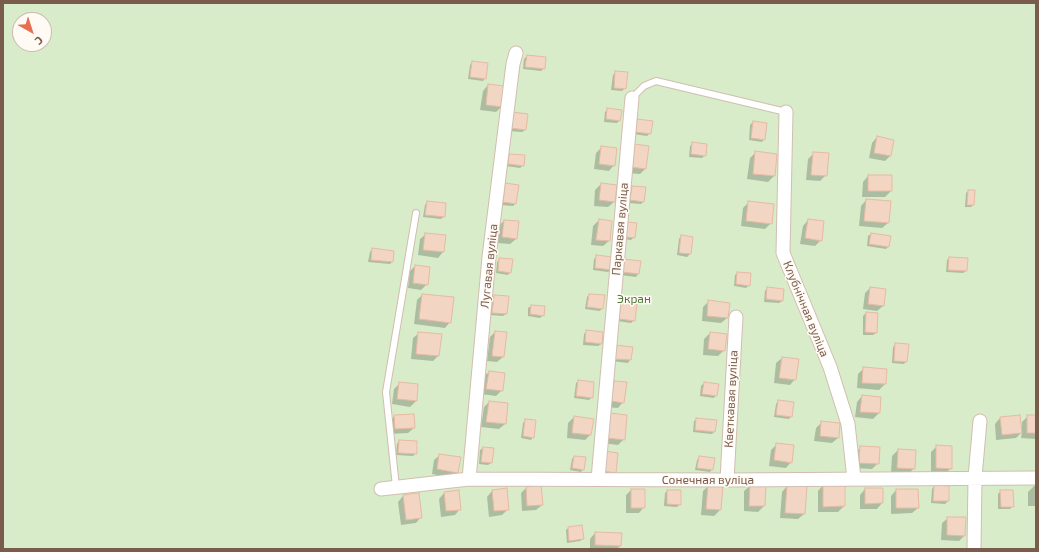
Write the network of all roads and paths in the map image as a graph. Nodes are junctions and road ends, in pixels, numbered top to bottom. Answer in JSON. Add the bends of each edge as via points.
{"nodes":[{"id":1,"x":516,"y":53,"type":"dead end"},
{"id":2,"x":632,"y":98,"type":"joint"},
{"id":3,"x":786,"y":112,"type":"joint"},
{"id":4,"x":416,"y":212,"type":"dead end"},
{"id":5,"x":736,"y":317,"type":"dead end"},
{"id":6,"x":980,"y":421,"type":"dead end"},
{"id":7,"x":975,"y":478,"type":"junction"},
{"id":8,"x":1036,"y":478,"type":"edge"},
{"id":9,"x":469,"y":479,"type":"junction"},
{"id":10,"x":598,"y":479,"type":"junction"},
{"id":11,"x":854,"y":479,"type":"junction"},
{"id":12,"x":727,"y":480,"type":"junction"},
{"id":13,"x":396,"y":487,"type":"junction"},
{"id":14,"x":382,"y":489,"type":"dead end"},
{"id":15,"x":974,"y":549,"type":"edge"}],
"edges":[{"from":1,"to":9,"type":"street","name":"Лугавая вуліца","via":[[489,257]]},
{"from":2,"to":3,"type":"lane","via":[[644,86],[656,81]]},
{"from":2,"to":10,"type":"street","name":"Паркавая вуліца"},
{"from":3,"to":11,"type":"street","name":"Клубнічная вуліца","via":[[783,253],[830,367],[848,424]]},
{"from":4,"to":13,"type":"lane","via":[[386,392]]},
{"from":5,"to":12,"type":"street","name":"Кветкавая вуліца"},
{"from":6,"to":7,"type":"street"},
{"from":7,"to":8,"type":"street","name":"Сонечная вуліца"},
{"from":7,"to":11,"type":"street","name":"Сонечная вуліца"},
{"from":7,"to":15,"type":"street"},
{"from":9,"to":10,"type":"street","name":"Сонечная вуліца"},
{"from":9,"to":13,"type":"street","name":"Сонечная вуліца"},
{"from":10,"to":12,"type":"street","name":"Сонечная вуліца"},
{"from":11,"to":12,"type":"street","name":"Сонечная вуліца"},
{"from":13,"to":14,"type":"street","name":"Сонечная вуліца"}]}
